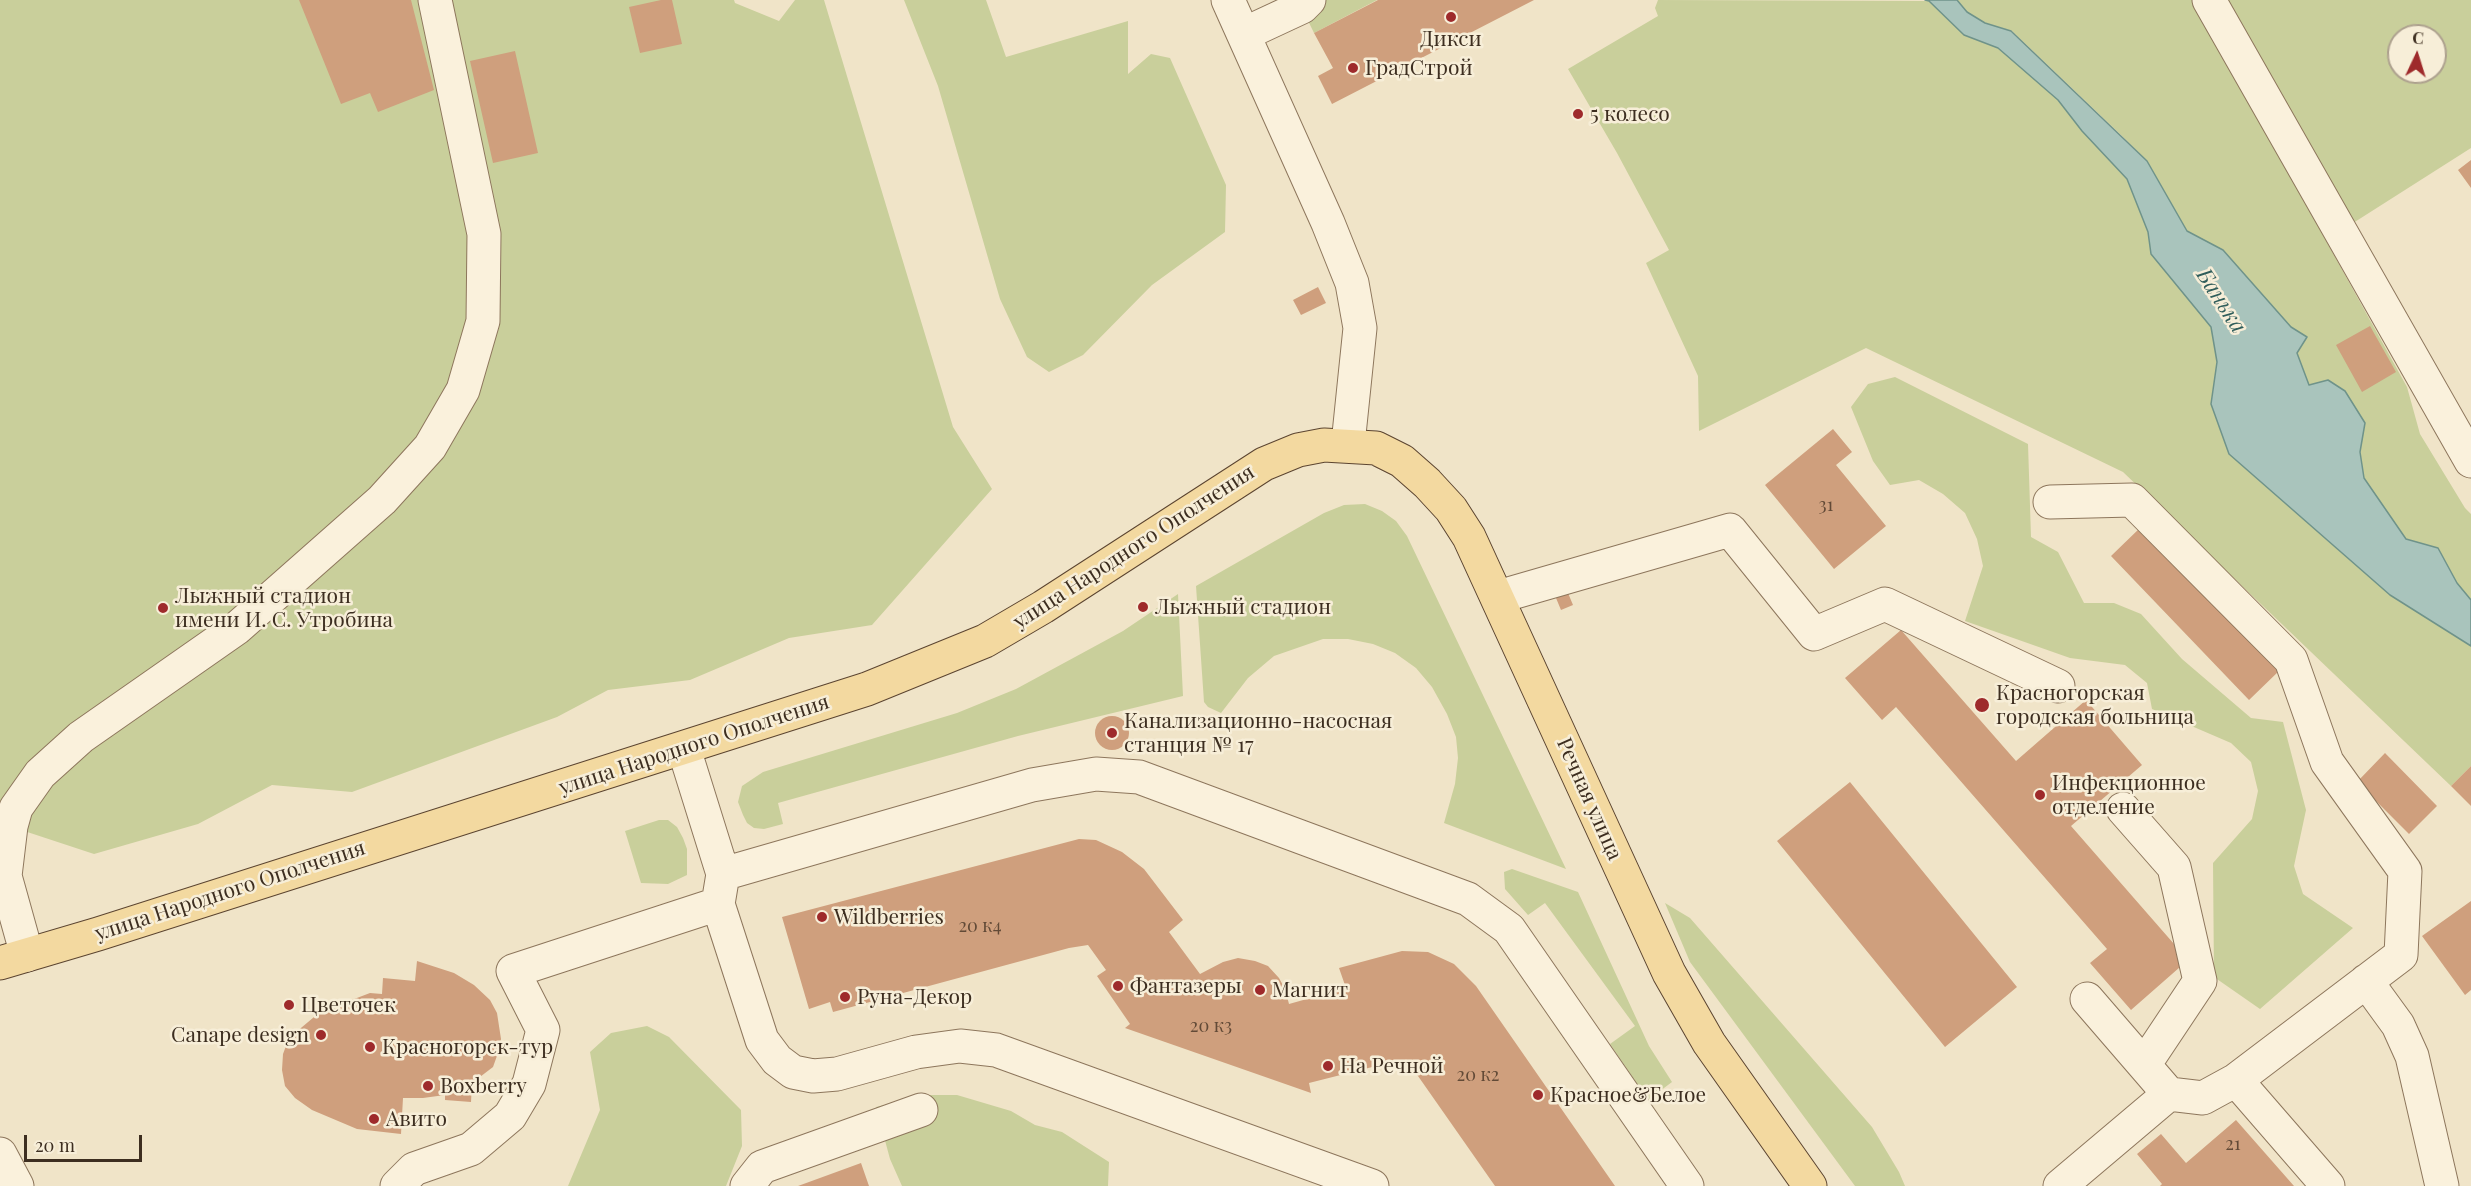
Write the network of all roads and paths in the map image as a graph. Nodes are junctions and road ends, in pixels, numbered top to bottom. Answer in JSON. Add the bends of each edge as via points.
{"nodes":[{"id":1,"x":435,"y":0,"type":"edge"},
{"id":2,"x":1228,"y":0,"type":"edge"},
{"id":3,"x":1309,"y":0,"type":"edge"},
{"id":4,"x":2209,"y":0,"type":"edge"},
{"id":5,"x":1244,"y":34,"type":"junction"},
{"id":6,"x":1348,"y":444,"type":"junction"},
{"id":7,"x":2471,"y":460,"type":"edge"},
{"id":8,"x":2050,"y":502,"type":"dead end"},
{"id":9,"x":1498,"y":597,"type":"junction"},
{"id":10,"x":2058,"y":686,"type":"dead end"},
{"id":11,"x":684,"y":749,"type":"junction"},
{"id":12,"x":2123,"y":809,"type":"dead end"},
{"id":13,"x":721,"y":889,"type":"junction"},
{"id":14,"x":13,"y":959,"type":"edge"},
{"id":15,"x":2366,"y":981,"type":"junction"},
{"id":16,"x":2087,"y":999,"type":"dead end"},
{"id":17,"x":2144,"y":1065,"type":"junction"},
{"id":18,"x":2236,"y":1080,"type":"junction"},
{"id":19,"x":2169,"y":1094,"type":"junction"},
{"id":20,"x":921,"y":1110,"type":"dead end"},
{"id":21,"x":0,"y":1154,"type":"edge"},
{"id":22,"x":16,"y":1186,"type":"edge"},
{"id":23,"x":397,"y":1186,"type":"edge"},
{"id":24,"x":747,"y":1186,"type":"edge"},
{"id":25,"x":1372,"y":1186,"type":"edge"},
{"id":26,"x":1687,"y":1186,"type":"edge"},
{"id":27,"x":1810,"y":1186,"type":"edge"},
{"id":28,"x":2060,"y":1186,"type":"edge"},
{"id":29,"x":2328,"y":1186,"type":"edge"},
{"id":30,"x":2442,"y":1186,"type":"edge"}],
"edges":[{"from":1,"to":14,"type":"street","via":[[484,234],[483,321],[463,390],[430,447],[382,500],[237,628],[81,737],[40,774],[16,808],[11,826],[5,876]]},
{"from":2,"to":5,"type":"street"},
{"from":3,"to":5,"type":"street"},
{"from":4,"to":7,"type":"street"},
{"from":5,"to":6,"type":"street","via":[[1352,283],[1360,328]]},
{"from":6,"to":9,"type":"main road","name":"Речная улица","via":[[1376,447],[1402,461],[1427,483],[1452,510],[1469,537]]},
{"from":6,"to":11,"type":"main road","name":"улица Народного Ополчения","via":[[1298,450],[1264,464],[985,641],[867,689]]},
{"from":8,"to":15,"type":"street","via":[[2132,500],[2291,660],[2327,762],[2405,871],[2401,955]]},
{"from":9,"to":10,"type":"street","via":[[1730,530],[1814,634],[1885,604]]},
{"from":9,"to":27,"type":"main road","name":"Речная улица","via":[[1669,973],[1708,1043]]},
{"from":11,"to":13,"type":"street"},
{"from":11,"to":14,"type":"main road","name":"улица Народного Ополчения"},
{"from":12,"to":17,"type":"street","via":[[2174,867],[2200,981]]},
{"from":13,"to":23,"type":"street","via":[[513,971],[543,1030],[529,1084],[510,1116],[471,1149],[414,1169]]},
{"from":13,"to":25,"type":"street","via":[[762,1040],[777,1060],[793,1072],[813,1076],[837,1074],[916,1052],[960,1046],[996,1050]]},
{"from":13,"to":26,"type":"street","via":[[1032,785],[1096,774],[1139,777],[1468,899],[1509,929]]},
{"from":15,"to":18,"type":"street"},
{"from":15,"to":30,"type":"street","via":[[2398,1025],[2412,1056]]},
{"from":16,"to":17,"type":"street"},
{"from":17,"to":19,"type":"street"},
{"from":18,"to":19,"type":"street","via":[[2203,1098]]},
{"from":18,"to":29,"type":"street"},
{"from":19,"to":28,"type":"street"},
{"from":20,"to":24,"type":"street","via":[[762,1167]]},
{"from":21,"to":22,"type":"street"}]}
